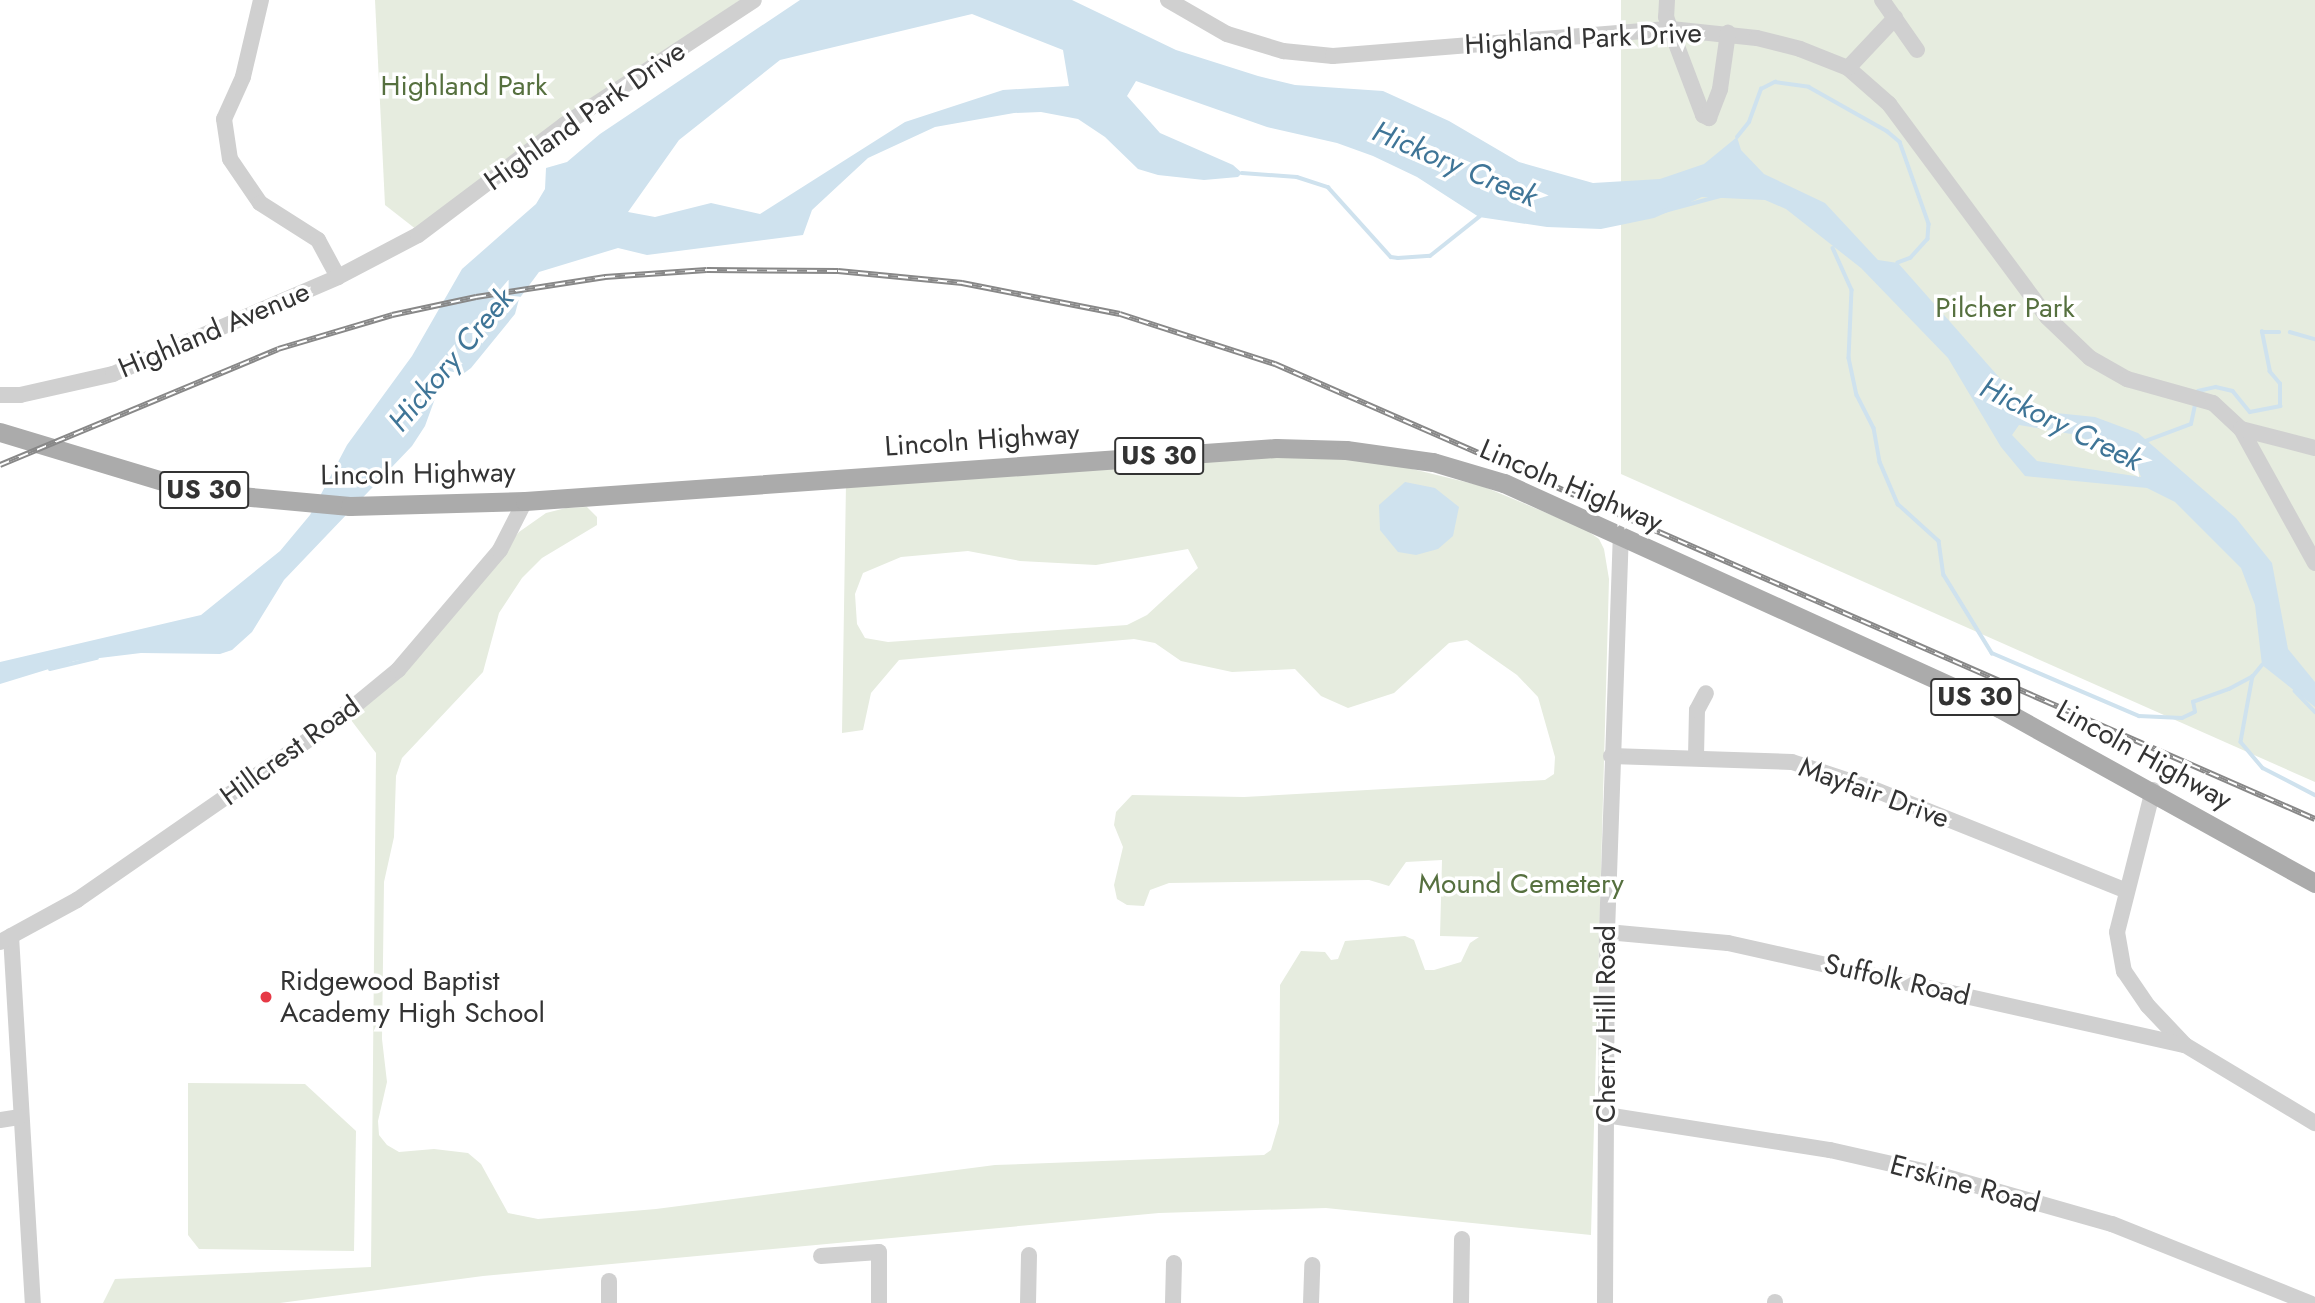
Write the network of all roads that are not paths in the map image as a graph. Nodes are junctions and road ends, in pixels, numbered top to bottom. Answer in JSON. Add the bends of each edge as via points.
{"nodes":[{"id":1,"x":261,"y":0,"type":"edge"},
{"id":2,"x":754,"y":0,"type":"edge"},
{"id":3,"x":1168,"y":0,"type":"edge"},
{"id":4,"x":1667,"y":0,"type":"edge"},
{"id":5,"x":1882,"y":0,"type":"edge"},
{"id":6,"x":1895,"y":18,"type":"junction"},
{"id":7,"x":1671,"y":29,"type":"junction"},
{"id":8,"x":1728,"y":33,"type":"junction"},
{"id":9,"x":1917,"y":50,"type":"dead end"},
{"id":10,"x":1848,"y":68,"type":"junction"},
{"id":11,"x":418,"y":235,"type":"joint"},
{"id":12,"x":338,"y":277,"type":"junction"},
{"id":13,"x":0,"y":395,"type":"edge"},
{"id":14,"x":2241,"y":429,"type":"junction"},
{"id":15,"x":0,"y":432,"type":"edge"},
{"id":16,"x":0,"y":443,"type":"edge"},
{"id":17,"x":2315,"y":448,"type":"edge"},
{"id":18,"x":105,"y":466,"type":"junction"},
{"id":19,"x":525,"y":501,"type":"junction"},
{"id":20,"x":1621,"y":536,"type":"junction"},
{"id":21,"x":2315,"y":563,"type":"edge"},
{"id":22,"x":1706,"y":693,"type":"dead end"},
{"id":23,"x":1611,"y":756,"type":"junction"},
{"id":24,"x":1696,"y":757,"type":"junction"},
{"id":25,"x":2153,"y":790,"type":"junction"},
{"id":26,"x":2315,"y":883,"type":"edge"},
{"id":27,"x":2124,"y":890,"type":"junction"},
{"id":28,"x":1607,"y":932,"type":"junction"},
{"id":29,"x":5,"y":939,"type":"edge"},
{"id":30,"x":2185,"y":1045,"type":"junction"},
{"id":31,"x":1606,"y":1115,"type":"junction"},
{"id":32,"x":19,"y":1117,"type":"junction"},
{"id":33,"x":0,"y":1120,"type":"edge"},
{"id":34,"x":2315,"y":1123,"type":"edge"},
{"id":35,"x":1462,"y":1238,"type":"dead end"},
{"id":36,"x":1028,"y":1255,"type":"dead end"},
{"id":37,"x":821,"y":1256,"type":"dead end"},
{"id":38,"x":1174,"y":1263,"type":"dead end"},
{"id":39,"x":1312,"y":1265,"type":"dead end"},
{"id":40,"x":609,"y":1281,"type":"dead end"},
{"id":41,"x":33,"y":1299,"type":"edge"},
{"id":42,"x":609,"y":1303,"type":"edge"},
{"id":43,"x":879,"y":1303,"type":"edge"},
{"id":44,"x":1027,"y":1303,"type":"edge"},
{"id":45,"x":1173,"y":1303,"type":"edge"},
{"id":46,"x":1311,"y":1303,"type":"edge"},
{"id":47,"x":1461,"y":1303,"type":"edge"},
{"id":48,"x":1605,"y":1303,"type":"edge"},
{"id":49,"x":2310,"y":1303,"type":"edge"}],
"edges":[{"from":1,"to":12,"type":"street","via":[[243,77],[224,119],[230,159],[260,202],[318,240]]},
{"from":2,"to":11,"type":"street","name":"Highland Park Drive","via":[[564,125]]},
{"from":3,"to":7,"type":"street","name":"Highland Park Drive","via":[[1227,34],[1283,51],[1333,55]]},
{"from":4,"to":7,"type":"street"},
{"from":5,"to":6,"type":"street"},
{"from":6,"to":9,"type":"street"},
{"from":6,"to":10,"type":"street"},
{"from":7,"to":8,"type":"street","name":"Highland Park Drive"},
{"from":7,"to":8,"type":"street","via":[[1703,115],[1709,118],[1720,89]]},
{"from":8,"to":10,"type":"street","name":"Highland Park Drive","via":[[1800,49]]},
{"from":10,"to":14,"type":"street","name":"Highland Park Drive","via":[[1889,104],[2047,317],[2090,358],[2127,379],[2213,403]]},
{"from":11,"to":12,"type":"street","name":"Highland Avenue"},
{"from":12,"to":13,"type":"street","name":"Highland Avenue","via":[[113,374],[20,395]]},
{"from":14,"to":17,"type":"street"},
{"from":14,"to":21,"type":"street","name":"Highland Park Drive"},
{"from":15,"to":18,"type":"main road","name":"Lincoln Highway","number":"US 30"},
{"from":16,"to":18,"type":"main road","name":"Lincoln Highway","number":"US 30"},
{"from":18,"to":19,"type":"main road","name":"Lincoln Highway","number":"US 30","via":[[227,494],[306,503],[392,506]]},
{"from":19,"to":20,"type":"main road","name":"Lincoln Highway","number":"US 30","via":[[1276,448],[1346,450],[1433,462],[1504,483]]},
{"from":19,"to":29,"type":"street","name":"Hillcrest Road","via":[[500,550],[398,670],[341,717],[77,900]]},
{"from":20,"to":23,"type":"street","name":"Cherry Hill Road"},
{"from":20,"to":25,"type":"main road","name":"Lincoln Highway","number":"US 30","via":[[1999,708]]},
{"from":22,"to":24,"type":"street","via":[[1697,710]]},
{"from":23,"to":24,"type":"street","name":"Mayfair Drive"},
{"from":23,"to":28,"type":"street","name":"Cherry Hill Road"},
{"from":24,"to":27,"type":"street","name":"Mayfair Drive","via":[[1792,762],[1868,787]]},
{"from":25,"to":26,"type":"main road","name":"Lincoln Highway","number":"US 30"},
{"from":25,"to":27,"type":"street","via":[[2140,855]]},
{"from":27,"to":30,"type":"street","via":[[2117,932],[2124,971],[2148,1006]]},
{"from":28,"to":30,"type":"street","name":"Suffolk Road","via":[[1728,943]]},
{"from":28,"to":31,"type":"street","name":"Cherry Hill Road"},
{"from":29,"to":32,"type":"street"},
{"from":30,"to":34,"type":"street"},
{"from":31,"to":48,"type":"street","name":"Cherry Hill Road"},
{"from":31,"to":49,"type":"street","name":"Erskine Road","via":[[1817,1147],[1936,1174],[2112,1224]]},
{"from":32,"to":33,"type":"street"},
{"from":32,"to":41,"type":"street"},
{"from":35,"to":47,"type":"street"},
{"from":36,"to":44,"type":"street"},
{"from":37,"to":43,"type":"street","via":[[878,1252]]},
{"from":38,"to":45,"type":"street"},
{"from":39,"to":46,"type":"street"},
{"from":40,"to":42,"type":"street"}]}
